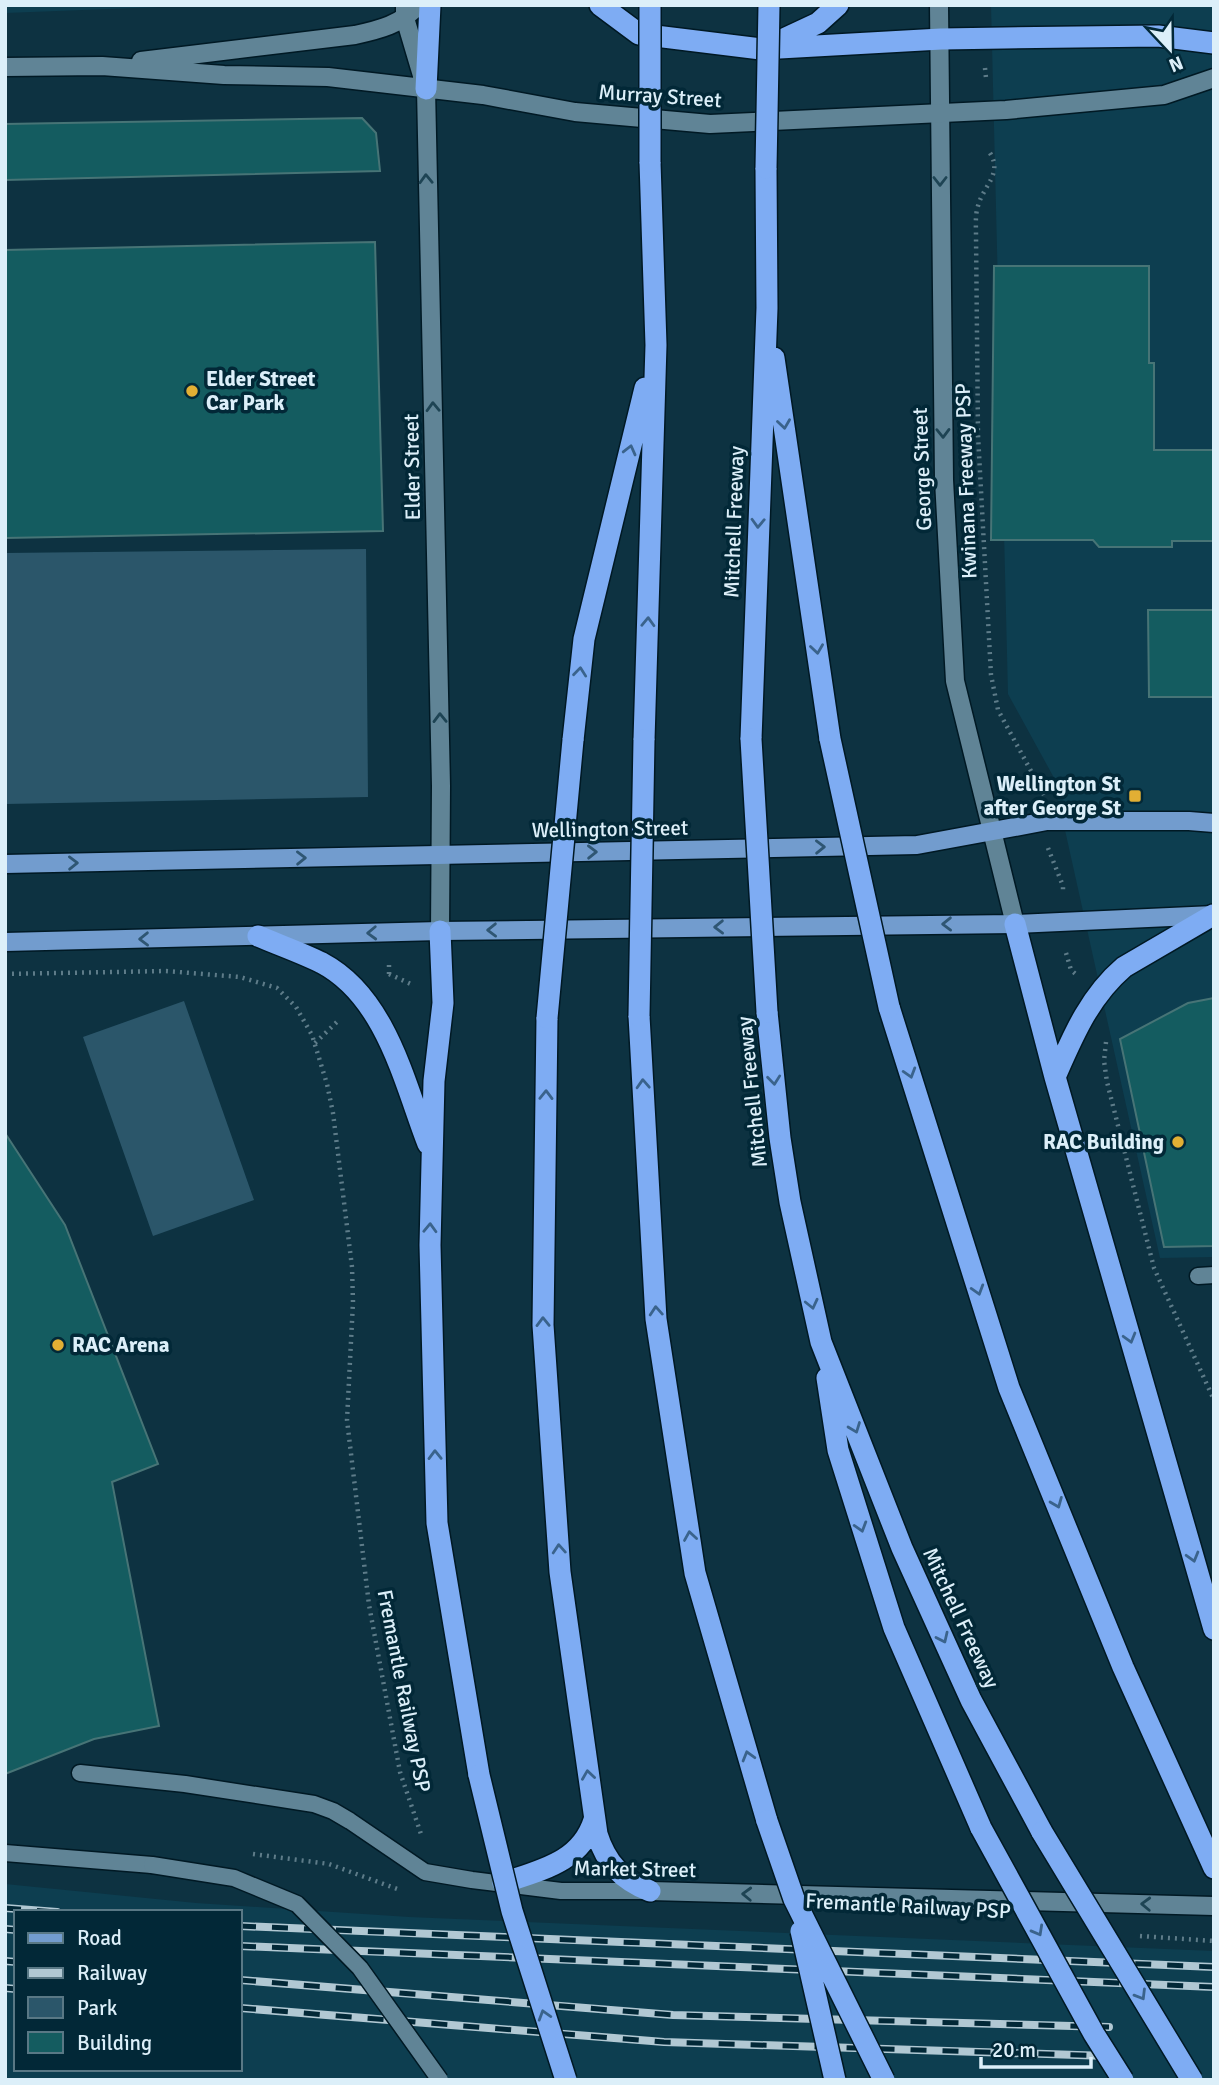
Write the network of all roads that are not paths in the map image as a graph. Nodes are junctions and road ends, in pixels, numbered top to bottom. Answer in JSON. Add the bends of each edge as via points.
{"nodes":[{"id":1,"x":430,"y":5,"type":"edge"},
{"id":2,"x":600,"y":5,"type":"edge"},
{"id":3,"x":650,"y":5,"type":"edge"},
{"id":4,"x":769,"y":5,"type":"edge"},
{"id":5,"x":838,"y":5,"type":"edge"},
{"id":6,"x":939,"y":5,"type":"edge"},
{"id":7,"x":409,"y":10,"type":"edge"},
{"id":8,"x":941,"y":39,"type":"junction"},
{"id":9,"x":1214,"y":43,"type":"edge"},
{"id":10,"x":761,"y":49,"type":"junction"},
{"id":11,"x":102,"y":66,"type":"junction"},
{"id":12,"x":5,"y":67,"type":"edge"},
{"id":13,"x":1214,"y":78,"type":"edge"},
{"id":14,"x":425,"y":89,"type":"junction"},
{"id":15,"x":941,"y":113,"type":"junction"},
{"id":16,"x":767,"y":308,"type":"junction"},
{"id":17,"x":656,"y":345,"type":"junction"},
{"id":18,"x":1214,"y":823,"type":"edge"},
{"id":19,"x":992,"y":831,"type":"junction"},
{"id":20,"x":440,"y":855,"type":"junction"},
{"id":21,"x":5,"y":864,"type":"edge"},
{"id":22,"x":1213,"y":915,"type":"edge"},
{"id":23,"x":1015,"y":923,"type":"junction"},
{"id":24,"x":440,"y":931,"type":"junction"},
{"id":25,"x":258,"y":936,"type":"junction"},
{"id":26,"x":5,"y":942,"type":"edge"},
{"id":27,"x":1055,"y":1077,"type":"junction"},
{"id":28,"x":433,"y":1156,"type":"junction"},
{"id":29,"x":821,"y":1342,"type":"junction"},
{"id":30,"x":1214,"y":1629,"type":"edge"},
{"id":31,"x":80,"y":1773,"type":"dead end"},
{"id":32,"x":594,"y":1820,"type":"junction"},
{"id":33,"x":5,"y":1853,"type":"edge"},
{"id":34,"x":1214,"y":1868,"type":"edge"},
{"id":35,"x":503,"y":1883,"type":"junction"},
{"id":36,"x":650,"y":1891,"type":"junction"},
{"id":37,"x":794,"y":1899,"type":"junction"},
{"id":38,"x":1214,"y":1906,"type":"edge"},
{"id":39,"x":440,"y":2080,"type":"edge"},
{"id":40,"x":566,"y":2080,"type":"edge"},
{"id":41,"x":835,"y":2080,"type":"edge"},
{"id":42,"x":884,"y":2080,"type":"edge"},
{"id":43,"x":1123,"y":2080,"type":"edge"},
{"id":44,"x":1192,"y":2080,"type":"edge"}],
"edges":[{"from":1,"to":14,"type":"highway"},
{"from":2,"to":10,"type":"highway","via":[[639,34]]},
{"from":3,"to":17,"type":"highway","bridge":true},
{"from":4,"to":16,"type":"highway","name":"Mitchell Freeway","bridge":true},
{"from":5,"to":10,"type":"highway","via":[[818,23]]},
{"from":6,"to":8,"type":"street","name":"George Street"},
{"from":7,"to":11,"type":"street","name":"Murray Street","via":[[384,27],[355,35]]},
{"from":7,"to":14,"type":"street","name":"Elder Street"},
{"from":8,"to":9,"type":"highway","via":[[1158,36]]},
{"from":8,"to":10,"type":"highway"},
{"from":8,"to":15,"type":"street","name":"George Street"},
{"from":11,"to":12,"type":"street","name":"Murray Street"},
{"from":11,"to":14,"type":"street","name":"Murray Street","via":[[328,77]]},
{"from":13,"to":15,"type":"street","name":"Murray Street","via":[[1164,95]]},
{"from":14,"to":15,"type":"street","name":"Murray Street","via":[[575,112],[710,124]]},
{"from":20,"to":14,"type":"street","name":"Elder Street","one_way":true},
{"from":15,"to":19,"type":"street","name":"George Street","one_way":true,"via":[[944,480],[955,681]]},
{"from":16,"to":29,"type":"highway","name":"Mitchell Freeway","one_way":true,"bridge":true,"via":[[751,739],[767,1012],[780,1138]]},
{"from":16,"to":34,"type":"highway","one_way":true,"bridge":true,"via":[[830,739],[889,1007],[1009,1388],[1122,1667]]},
{"from":32,"to":17,"type":"highway","one_way":true,"bridge":true,"via":[[560,1572],[543,1325],[547,1018],[584,639]]},
{"from":37,"to":17,"type":"highway","one_way":true,"bridge":true,"via":[[695,1573],[656,1319],[639,1016]]},
{"from":18,"to":19,"type":"main road","name":"Wellington Street","via":[[1047,821]]},
{"from":20,"to":19,"type":"main road","name":"Wellington Street","one_way":true,"via":[[917,845]]},
{"from":19,"to":23,"type":"street","name":"George Street"},
{"from":21,"to":20,"type":"main road","name":"Wellington Street","one_way":true},
{"from":20,"to":24,"type":"street","name":"Elder Street"},
{"from":22,"to":23,"type":"main road"},
{"from":22,"to":27,"type":"highway","via":[[1124,967],[1098,991]]},
{"from":23,"to":24,"type":"main road","one_way":true},
{"from":23,"to":27,"type":"highway"},
{"from":24,"to":25,"type":"main road","one_way":true},
{"from":24,"to":28,"type":"highway","via":[[443,1003],[434,1081]]},
{"from":25,"to":26,"type":"main road","one_way":true},
{"from":25,"to":28,"type":"highway","via":[[324,964],[371,1007],[387,1034]]},
{"from":27,"to":30,"type":"highway","one_way":true},
{"from":40,"to":28,"type":"highway","one_way":true,"bridge":true,"via":[[512,1912],[479,1774],[437,1524],[430,1245]]},
{"from":29,"to":43,"type":"highway","one_way":true,"bridge":true,"via":[[838,1450],[894,1628],[981,1828]]},
{"from":29,"to":44,"type":"highway","name":"Mitchell Freeway","one_way":true,"bridge":true,"via":[[908,1561],[971,1700],[1042,1832]]},
{"from":31,"to":35,"type":"lane","name":"Market Street","via":[[314,1804],[350,1821],[425,1872]]},
{"from":32,"to":35,"type":"highway","via":[[583,1843],[556,1865]]},
{"from":32,"to":36,"type":"highway","via":[[612,1865],[629,1881]]},
{"from":33,"to":39,"type":"lane","bridge":true,"via":[[152,1865],[234,1878],[297,1904],[360,1968]]},
{"from":35,"to":36,"type":"lane","name":"Market Street","via":[[561,1891]]},
{"from":38,"to":36,"type":"street","name":"Market Street","one_way":true},
{"from":37,"to":41,"type":"highway","bridge":true},
{"from":37,"to":42,"type":"highway","bridge":true}]}
